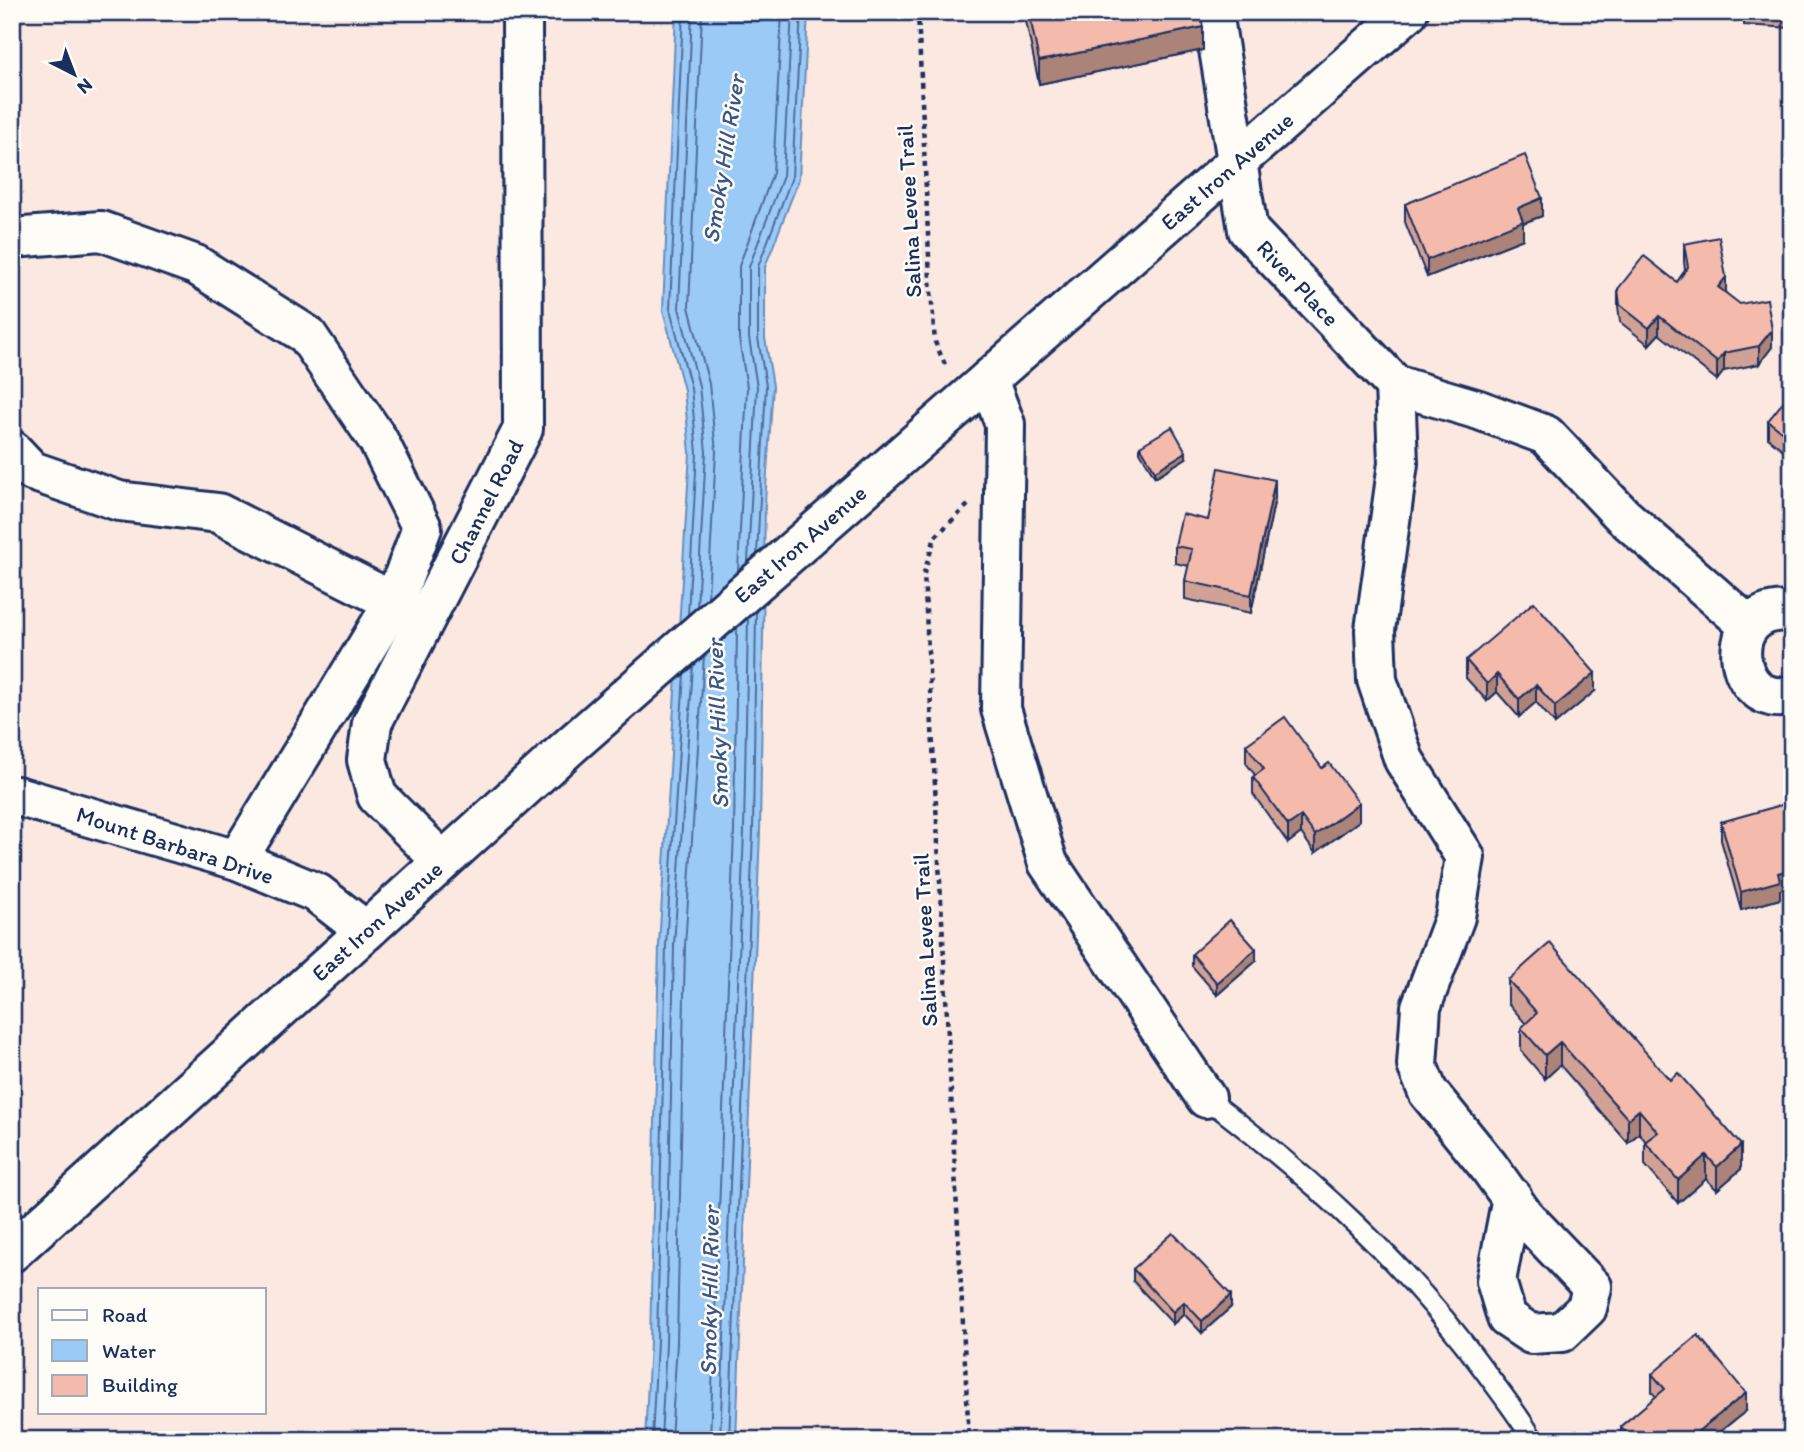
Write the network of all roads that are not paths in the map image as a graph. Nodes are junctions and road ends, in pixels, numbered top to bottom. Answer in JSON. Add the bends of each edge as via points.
{"nodes":[{"id":1,"x":522,"y":12,"type":"edge"},
{"id":2,"x":1213,"y":12,"type":"edge"},
{"id":3,"x":1408,"y":12,"type":"edge"},
{"id":4,"x":1237,"y":163,"type":"junction"},
{"id":5,"x":12,"y":239,"type":"edge"},
{"id":6,"x":1395,"y":385,"type":"junction"},
{"id":7,"x":975,"y":391,"type":"junction"},
{"id":8,"x":12,"y":450,"type":"edge"},
{"id":9,"x":394,"y":602,"type":"junction"},
{"id":10,"x":1792,"y":612,"type":"edge"},
{"id":11,"x":1749,"y":626,"type":"junction"},
{"id":12,"x":1792,"y":695,"type":"edge"},
{"id":13,"x":12,"y":798,"type":"edge"},
{"id":14,"x":237,"y":860,"type":"junction"},
{"id":15,"x":442,"y":861,"type":"junction"},
{"id":16,"x":366,"y":931,"type":"junction"},
{"id":17,"x":1206,"y":1098,"type":"joint"},
{"id":18,"x":1512,"y":1198,"type":"dead end"},
{"id":19,"x":12,"y":1252,"type":"edge"},
{"id":20,"x":1533,"y":1440,"type":"edge"}],
"edges":[{"from":1,"to":15,"type":"street","name":"Channel Road","via":[[523,429],[372,723],[367,760],[377,796]]},
{"from":2,"to":4,"type":"street","name":"River Place"},
{"from":3,"to":4,"type":"street","name":"East Iron Avenue"},
{"from":4,"to":6,"type":"street","name":"River Place","via":[[1248,230]]},
{"from":4,"to":7,"type":"street","name":"East Iron Avenue"},
{"from":5,"to":9,"type":"street","via":[[101,231],[197,265],[307,335],[377,440],[422,528]]},
{"from":6,"to":11,"type":"street","via":[[1546,435],[1623,516]]},
{"from":6,"to":18,"type":"street","via":[[1398,463],[1375,630],[1377,680],[1404,760],[1465,857],[1455,917],[1421,1007],[1417,1065],[1428,1092]]},
{"from":7,"to":15,"type":"street","name":"East Iron Avenue"},
{"from":7,"to":17,"type":"street","via":[[1005,424],[1001,709],[1048,863]]},
{"from":8,"to":9,"type":"street","via":[[32,471],[119,501],[218,513]]},
{"from":9,"to":14,"type":"street"},
{"from":10,"to":11,"type":"street","via":[[1762,615]]},
{"from":11,"to":12,"type":"street","via":[[1739,658],[1744,674],[1769,695]]},
{"from":13,"to":14,"type":"street","name":"Mount Barbara Drive","via":[[18,796]]},
{"from":14,"to":16,"type":"street","name":"Mount Barbara Drive","via":[[317,893]]},
{"from":15,"to":16,"type":"street","name":"East Iron Avenue"},
{"from":16,"to":19,"type":"street","name":"East Iron Avenue"},
{"from":17,"to":20,"type":"lane","via":[[1298,1171],[1405,1271],[1456,1331]]}]}
